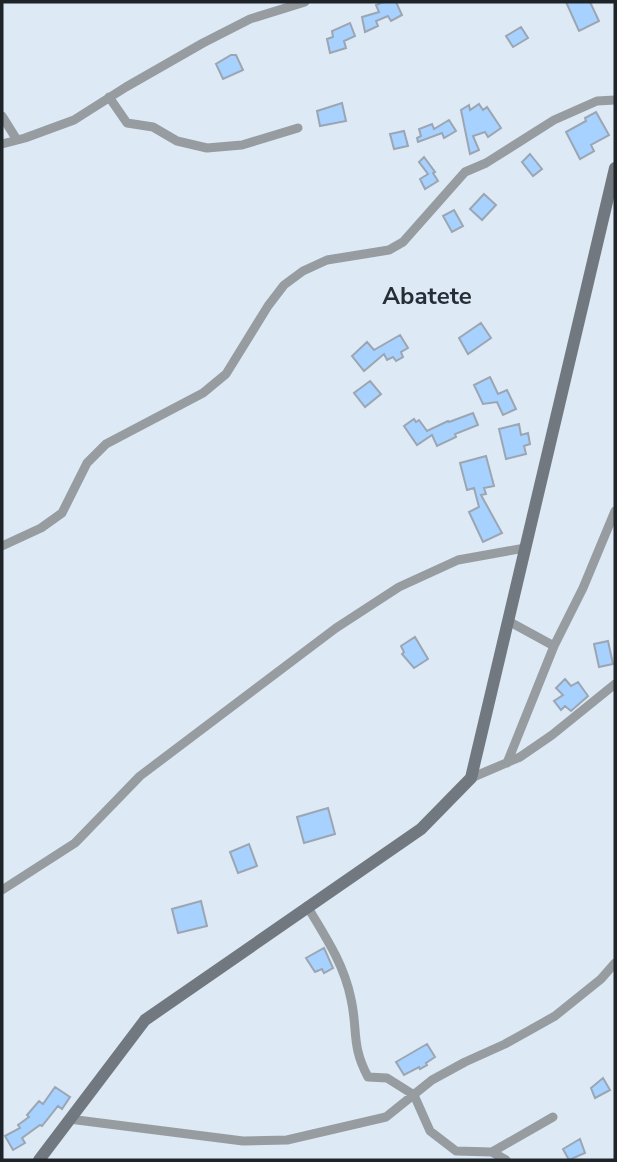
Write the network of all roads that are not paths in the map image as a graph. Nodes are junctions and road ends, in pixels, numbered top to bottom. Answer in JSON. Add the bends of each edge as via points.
{"nodes":[{"id":1,"x":305,"y":2,"type":"edge"},
{"id":2,"x":110,"y":97,"type":"junction"},
{"id":3,"x":615,"y":100,"type":"edge"},
{"id":4,"x":2,"y":116,"type":"edge"},
{"id":5,"x":298,"y":128,"type":"dead end"},
{"id":6,"x":17,"y":140,"type":"junction"},
{"id":7,"x":2,"y":144,"type":"edge"},
{"id":8,"x":615,"y":168,"type":"edge"},
{"id":9,"x":615,"y":511,"type":"edge"},
{"id":10,"x":2,"y":546,"type":"edge"},
{"id":11,"x":525,"y":548,"type":"junction"},
{"id":12,"x":508,"y":621,"type":"junction"},
{"id":13,"x":554,"y":646,"type":"junction"},
{"id":14,"x":615,"y":684,"type":"edge"},
{"id":15,"x":507,"y":763,"type":"junction"},
{"id":16,"x":471,"y":778,"type":"junction"},
{"id":17,"x":2,"y":890,"type":"edge"},
{"id":18,"x":307,"y":906,"type":"junction"},
{"id":19,"x":615,"y":963,"type":"edge"},
{"id":20,"x":414,"y":1095,"type":"junction"},
{"id":21,"x":553,"y":1116,"type":"dead end"},
{"id":22,"x":69,"y":1119,"type":"junction"},
{"id":23,"x":492,"y":1152,"type":"junction"},
{"id":24,"x":39,"y":1160,"type":"edge"},
{"id":25,"x":506,"y":1160,"type":"edge"}],
"edges":[{"from":1,"to":2,"type":"street","via":[[250,19]]},
{"from":2,"to":5,"type":"street","via":[[127,123],[153,127],[177,141],[206,148],[242,145]]},
{"from":2,"to":6,"type":"street","via":[[74,120]]},
{"from":3,"to":10,"type":"street","via":[[597,101],[555,120],[465,172],[402,242],[389,250],[327,260],[284,285],[226,374],[204,393],[106,444],[87,463],[62,513]]},
{"from":4,"to":6,"type":"street"},
{"from":6,"to":7,"type":"street"},
{"from":8,"to":11,"type":"main road"},
{"from":9,"to":13,"type":"street"},
{"from":11,"to":12,"type":"main road"},
{"from":11,"to":17,"type":"street","via":[[458,560],[399,587],[347,621],[141,776],[75,843]]},
{"from":12,"to":13,"type":"street"},
{"from":12,"to":16,"type":"main road"},
{"from":13,"to":15,"type":"street"},
{"from":14,"to":15,"type":"street","via":[[552,735]]},
{"from":15,"to":16,"type":"street"},
{"from":16,"to":18,"type":"main road","via":[[421,829]]},
{"from":18,"to":20,"type":"street","via":[[341,963],[352,1001],[358,1059],[368,1077],[387,1078]]},
{"from":18,"to":22,"type":"main road","via":[[145,1020]]},
{"from":19,"to":20,"type":"street","via":[[555,1016],[432,1080]]},
{"from":20,"to":22,"type":"street","via":[[386,1117],[287,1140],[243,1141]]},
{"from":20,"to":23,"type":"street","via":[[430,1131],[456,1151]]},
{"from":21,"to":23,"type":"street"},
{"from":22,"to":24,"type":"main road"},
{"from":23,"to":25,"type":"street"}]}
